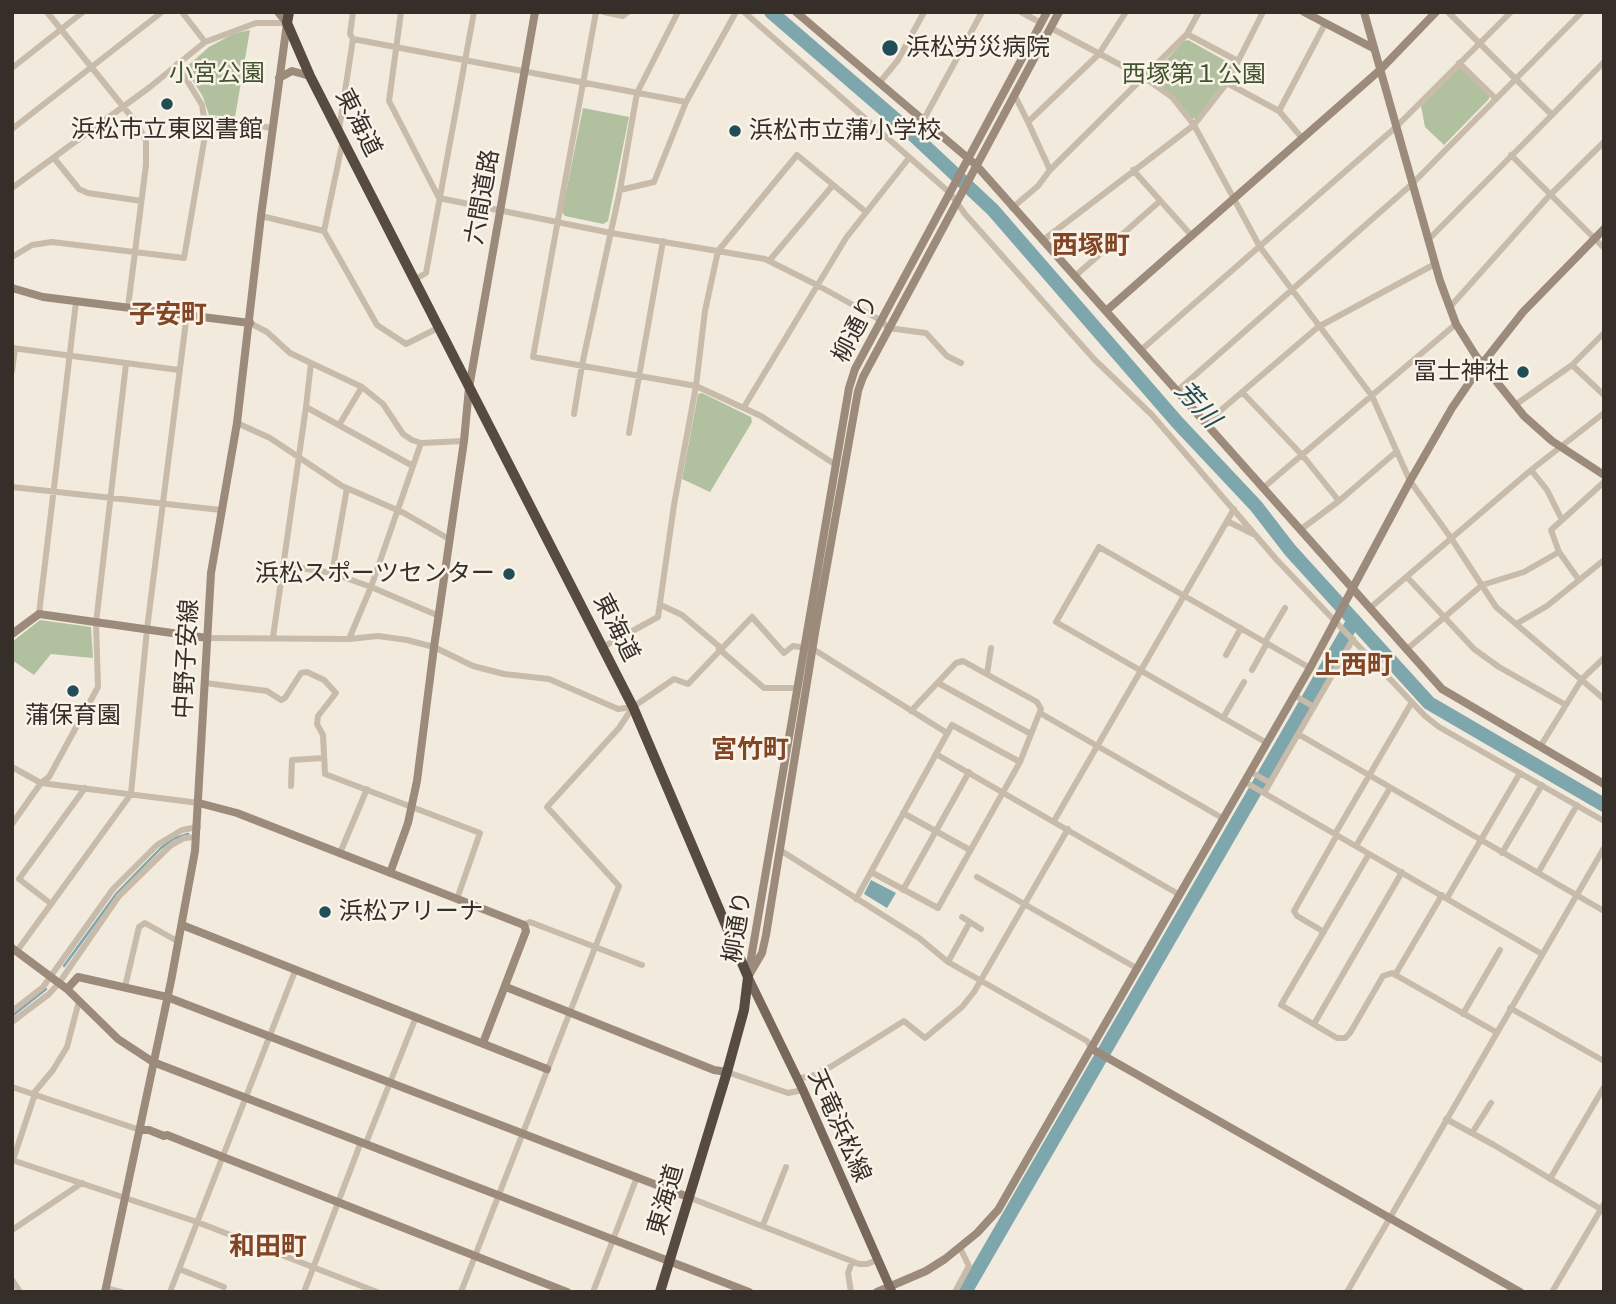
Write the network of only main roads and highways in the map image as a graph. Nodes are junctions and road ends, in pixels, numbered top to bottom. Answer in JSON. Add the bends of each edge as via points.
{"nodes":[{"id":1,"x":288,"y":18,"type":"edge"},
{"id":2,"x":748,"y":977,"type":"junction"},
{"id":3,"x":891,"y":1290,"type":"edge"},
{"id":4,"x":660,"y":1292,"type":"edge"}],
"edges":[{"from":1,"to":2,"type":"highway","name":"東海道","via":[[310,76],[633,707]]},
{"from":2,"to":3,"type":"main road","name":"天竜浜松線"},
{"from":2,"to":4,"type":"highway","name":"東海道","via":[[727,1072]]}]}
